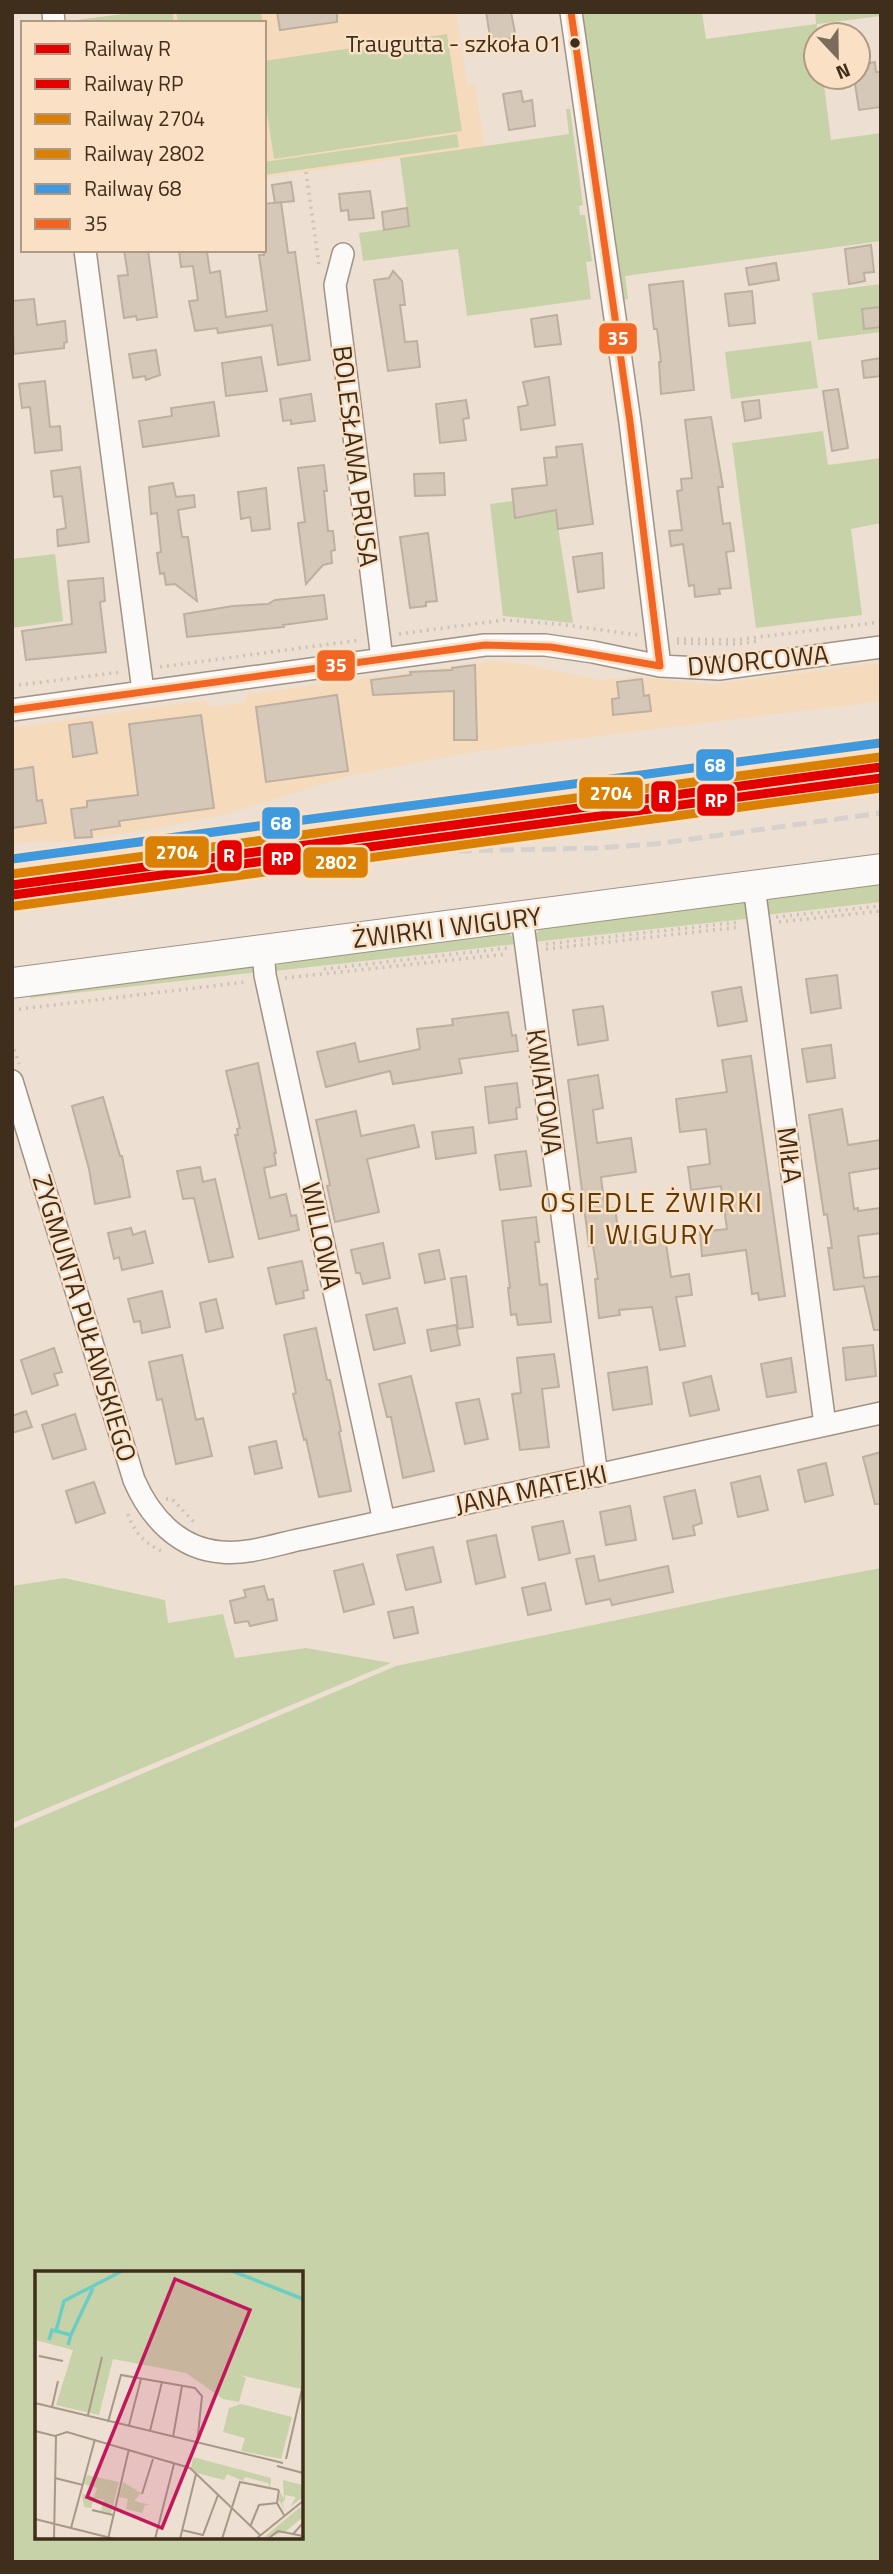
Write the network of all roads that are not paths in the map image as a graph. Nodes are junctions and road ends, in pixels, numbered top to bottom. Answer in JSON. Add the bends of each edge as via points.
{"nodes":[{"id":1,"x":571,"y":12,"type":"edge"},
{"id":2,"x":85,"y":252,"type":"edge"},
{"id":3,"x":343,"y":254,"type":"dead end"},
{"id":4,"x":881,"y":647,"type":"edge"},
{"id":5,"x":382,"y":660,"type":"junction"},
{"id":6,"x":660,"y":666,"type":"junction"},
{"id":7,"x":143,"y":691,"type":"junction"},
{"id":8,"x":12,"y":710,"type":"edge"},
{"id":9,"x":881,"y":870,"type":"edge"},
{"id":10,"x":754,"y":886,"type":"junction"},
{"id":11,"x":522,"y":917,"type":"junction"},
{"id":12,"x":265,"y":969,"type":"junction"},
{"id":13,"x":12,"y":983,"type":"edge"},
{"id":14,"x":16,"y":1074,"type":"edge"},
{"id":15,"x":881,"y":1413,"type":"edge"},
{"id":16,"x":825,"y":1425,"type":"junction"},
{"id":17,"x":597,"y":1476,"type":"junction"},
{"id":18,"x":384,"y":1521,"type":"junction"},
{"id":19,"x":189,"y":1531,"type":"joint"}],
"edges":[{"from":1,"to":6,"type":"street"},
{"from":2,"to":7,"type":"street"},
{"from":3,"to":5,"type":"street","name":"BOLESŁAWA PRUSA","via":[[335,285]]},
{"from":4,"to":6,"type":"street","name":"DWORCOWA","via":[[719,669]]},
{"from":5,"to":6,"type":"street","name":"DWORCOWA","via":[[514,644],[593,652]]},
{"from":5,"to":7,"type":"street","name":"DWORCOWA"},
{"from":7,"to":8,"type":"street","name":"DWORCOWA"},
{"from":9,"to":10,"type":"main road","name":"ŻWIRKI I WIGURY"},
{"from":10,"to":11,"type":"main road","name":"ŻWIRKI I WIGURY"},
{"from":10,"to":16,"type":"street","name":"MIŁA"},
{"from":11,"to":12,"type":"main road","name":"ŻWIRKI I WIGURY"},
{"from":11,"to":17,"type":"street","name":"KWIATOWA"},
{"from":12,"to":13,"type":"main road","name":"ŻWIRKI I WIGURY"},
{"from":12,"to":18,"type":"street","name":"WILLOWA"},
{"from":14,"to":19,"type":"street","name":"ZYGMUNTA PUŁAWSKIEGO","via":[[134,1480],[155,1518]]},
{"from":15,"to":16,"type":"street","name":"JANA MATEJKI"},
{"from":16,"to":17,"type":"street","name":"JANA MATEJKI"},
{"from":17,"to":18,"type":"street","name":"JANA MATEJKI"},
{"from":18,"to":19,"type":"street","name":"JANA MATEJKI","via":[[223,1553],[208,1550]]}]}
